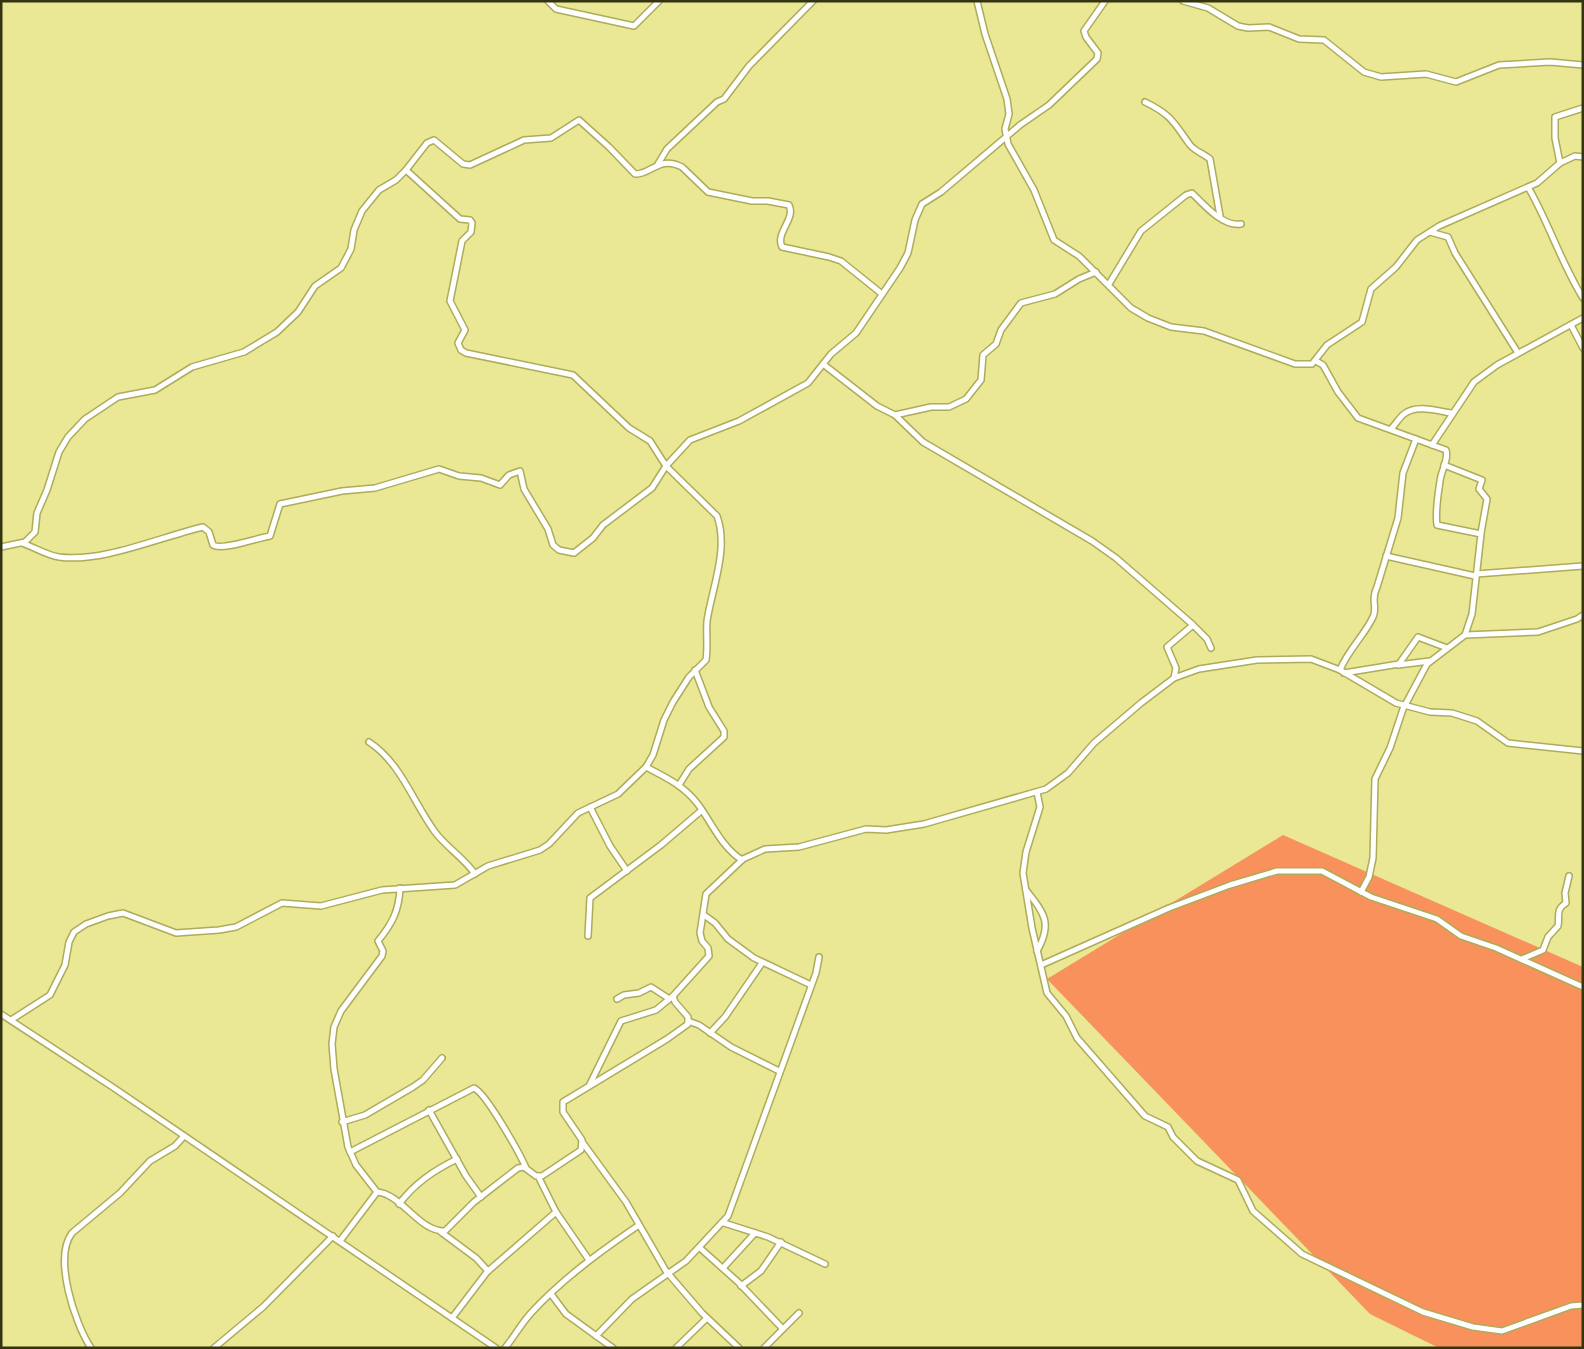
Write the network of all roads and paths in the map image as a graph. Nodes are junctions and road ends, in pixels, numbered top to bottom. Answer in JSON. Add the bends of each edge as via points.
{"nodes":[{"id":1,"x":548,"y":1,"type":"edge"},
{"id":2,"x":659,"y":1,"type":"edge"},
{"id":3,"x":813,"y":1,"type":"edge"},
{"id":4,"x":977,"y":1,"type":"edge"},
{"id":5,"x":1105,"y":1,"type":"edge"},
{"id":6,"x":1183,"y":1,"type":"edge"},
{"id":7,"x":1583,"y":65,"type":"edge"},
{"id":8,"x":1145,"y":102,"type":"dead end"},
{"id":9,"x":1583,"y":108,"type":"edge"},
{"id":10,"x":1006,"y":138,"type":"junction"},
{"id":11,"x":1583,"y":157,"type":"edge"},
{"id":12,"x":1560,"y":163,"type":"junction"},
{"id":13,"x":658,"y":164,"type":"junction"},
{"id":14,"x":406,"y":170,"type":"junction"},
{"id":15,"x":1528,"y":187,"type":"junction"},
{"id":16,"x":1220,"y":217,"type":"junction"},
{"id":17,"x":1241,"y":224,"type":"dead end"},
{"id":18,"x":1430,"y":232,"type":"junction"},
{"id":19,"x":1096,"y":272,"type":"junction"},
{"id":20,"x":1109,"y":284,"type":"junction"},
{"id":21,"x":882,"y":294,"type":"junction"},
{"id":22,"x":1583,"y":298,"type":"edge"},
{"id":23,"x":1583,"y":318,"type":"edge"},
{"id":24,"x":1571,"y":324,"type":"junction"},
{"id":25,"x":1583,"y":348,"type":"edge"},
{"id":26,"x":1518,"y":353,"type":"junction"},
{"id":27,"x":1316,"y":361,"type":"junction"},
{"id":28,"x":823,"y":364,"type":"junction"},
{"id":29,"x":1451,"y":413,"type":"junction"},
{"id":30,"x":895,"y":415,"type":"junction"},
{"id":31,"x":1391,"y":429,"type":"junction"},
{"id":32,"x":1416,"y":439,"type":"junction"},
{"id":33,"x":1432,"y":445,"type":"junction"},
{"id":34,"x":1444,"y":465,"type":"junction"},
{"id":35,"x":666,"y":466,"type":"junction"},
{"id":36,"x":1481,"y":533,"type":"junction"},
{"id":37,"x":22,"y":543,"type":"junction"},
{"id":38,"x":1,"y":547,"type":"edge"},
{"id":39,"x":1386,"y":556,"type":"junction"},
{"id":40,"x":1583,"y":566,"type":"edge"},
{"id":41,"x":1476,"y":575,"type":"junction"},
{"id":42,"x":1583,"y":615,"type":"edge"},
{"id":43,"x":1193,"y":625,"type":"junction"},
{"id":44,"x":1465,"y":635,"type":"junction"},
{"id":45,"x":1212,"y":648,"type":"dead end"},
{"id":46,"x":1447,"y":648,"type":"junction"},
{"id":47,"x":1430,"y":661,"type":"junction"},
{"id":48,"x":1397,"y":665,"type":"junction"},
{"id":49,"x":695,"y":670,"type":"junction"},
{"id":50,"x":1342,"y":672,"type":"junction"},
{"id":51,"x":1174,"y":678,"type":"junction"},
{"id":52,"x":1405,"y":706,"type":"junction"},
{"id":53,"x":369,"y":742,"type":"dead end"},
{"id":54,"x":1583,"y":751,"type":"edge"},
{"id":55,"x":646,"y":767,"type":"junction"},
{"id":56,"x":679,"y":785,"type":"junction"},
{"id":57,"x":1037,"y":792,"type":"junction"},
{"id":58,"x":590,"y":807,"type":"junction"},
{"id":59,"x":702,"y":810,"type":"junction"},
{"id":60,"x":742,"y":860,"type":"junction"},
{"id":61,"x":627,"y":871,"type":"junction"},
{"id":62,"x":475,"y":874,"type":"junction"},
{"id":63,"x":1569,"y":876,"type":"dead end"},
{"id":64,"x":400,"y":888,"type":"junction"},
{"id":65,"x":1026,"y":890,"type":"junction"},
{"id":66,"x":1361,"y":892,"type":"junction"},
{"id":67,"x":704,"y":915,"type":"junction"},
{"id":68,"x":588,"y":936,"type":"dead end"},
{"id":69,"x":1037,"y":952,"type":"junction"},
{"id":70,"x":819,"y":957,"type":"dead end"},
{"id":71,"x":1522,"y":959,"type":"junction"},
{"id":72,"x":762,"y":963,"type":"junction"},
{"id":73,"x":1041,"y":965,"type":"junction"},
{"id":74,"x":811,"y":985,"type":"junction"},
{"id":75,"x":1583,"y":987,"type":"edge"},
{"id":76,"x":671,"y":997,"type":"junction"},
{"id":77,"x":617,"y":999,"type":"dead end"},
{"id":78,"x":1,"y":1014,"type":"edge"},
{"id":79,"x":11,"y":1020,"type":"junction"},
{"id":80,"x":688,"y":1021,"type":"junction"},
{"id":81,"x":710,"y":1033,"type":"junction"},
{"id":82,"x":442,"y":1058,"type":"dead end"},
{"id":83,"x":779,"y":1071,"type":"junction"},
{"id":84,"x":589,"y":1086,"type":"junction"},
{"id":85,"x":429,"y":1110,"type":"junction"},
{"id":86,"x":342,"y":1122,"type":"junction"},
{"id":87,"x":184,"y":1136,"type":"junction"},
{"id":88,"x":583,"y":1143,"type":"junction"},
{"id":89,"x":350,"y":1152,"type":"junction"},
{"id":90,"x":456,"y":1159,"type":"junction"},
{"id":91,"x":526,"y":1168,"type":"junction"},
{"id":92,"x":538,"y":1176,"type":"junction"},
{"id":93,"x":377,"y":1192,"type":"junction"},
{"id":94,"x":481,"y":1197,"type":"junction"},
{"id":95,"x":399,"y":1204,"type":"junction"},
{"id":96,"x":556,"y":1212,"type":"junction"},
{"id":97,"x":724,"y":1222,"type":"junction"},
{"id":98,"x":640,"y":1225,"type":"junction"},
{"id":99,"x":440,"y":1231,"type":"junction"},
{"id":100,"x":755,"y":1233,"type":"junction"},
{"id":101,"x":333,"y":1236,"type":"junction"},
{"id":102,"x":340,"y":1241,"type":"junction"},
{"id":103,"x":781,"y":1242,"type":"junction"},
{"id":104,"x":700,"y":1248,"type":"junction"},
{"id":105,"x":589,"y":1260,"type":"junction"},
{"id":106,"x":825,"y":1264,"type":"dead end"},
{"id":107,"x":723,"y":1268,"type":"junction"},
{"id":108,"x":488,"y":1270,"type":"junction"},
{"id":109,"x":668,"y":1274,"type":"junction"},
{"id":110,"x":741,"y":1286,"type":"junction"},
{"id":111,"x":550,"y":1294,"type":"junction"},
{"id":112,"x":1583,"y":1305,"type":"edge"},
{"id":113,"x":799,"y":1313,"type":"dead end"},
{"id":114,"x":452,"y":1318,"type":"junction"},
{"id":115,"x":707,"y":1318,"type":"junction"},
{"id":116,"x":782,"y":1328,"type":"junction"},
{"id":117,"x":596,"y":1336,"type":"junction"},
{"id":118,"x":91,"y":1348,"type":"edge"},
{"id":119,"x":214,"y":1348,"type":"edge"},
{"id":120,"x":496,"y":1348,"type":"edge"},
{"id":121,"x":505,"y":1348,"type":"edge"},
{"id":122,"x":613,"y":1348,"type":"edge"},
{"id":123,"x":676,"y":1348,"type":"edge"},
{"id":124,"x":739,"y":1348,"type":"edge"},
{"id":125,"x":764,"y":1348,"type":"edge"}],
"edges":[{"from":1,"to":2,"type":"street","via":[[556,9],[634,26]]},
{"from":3,"to":13,"type":"street","via":[[749,66],[724,98],[667,149]]},
{"from":4,"to":10,"type":"street","via":[[1007,99]]},
{"from":5,"to":10,"type":"street","via":[[1084,31],[1098,53],[1097,59],[1069,88]]},
{"from":6,"to":7,"type":"street","via":[[1208,8],[1238,26],[1268,27],[1299,39],[1324,40],[1364,72],[1382,77],[1426,74],[1456,82],[1490,67],[1514,63]]},
{"from":8,"to":16,"type":"street","via":[[1165,112],[1191,145],[1210,159]]},
{"from":9,"to":12,"type":"street","via":[[1555,117]]},
{"from":10,"to":19,"type":"street","via":[[1034,190],[1054,240]]},
{"from":10,"to":21,"type":"street","via":[[922,204],[908,253]]},
{"from":11,"to":12,"type":"street","via":[[1575,156]]},
{"from":12,"to":15,"type":"street"},
{"from":13,"to":14,"type":"street","via":[[635,174],[579,120],[551,138],[524,140],[470,165],[463,164],[434,140],[427,143]]},
{"from":13,"to":21,"type":"street","via":[[680,165],[712,193],[789,205],[791,212],[780,241],[782,247],[841,261]]},
{"from":14,"to":35,"type":"street","via":[[460,220],[472,223],[471,232],[462,240],[450,299],[464,330],[458,343],[461,350],[481,357],[574,375],[629,428],[650,441]]},
{"from":14,"to":37,"type":"street","via":[[379,190],[362,211],[351,249],[341,268],[315,286],[298,312],[277,332],[244,352],[192,367],[155,390],[118,398],[84,419],[59,452],[37,513],[35,532]]},
{"from":15,"to":18,"type":"street"},
{"from":15,"to":22,"type":"street","via":[[1562,262]]},
{"from":16,"to":17,"type":"street","via":[[1229,223]]},
{"from":16,"to":20,"type":"street","via":[[1192,193],[1181,198],[1141,231]]},
{"from":18,"to":26,"type":"street","via":[[1448,237]]},
{"from":18,"to":27,"type":"street","via":[[1414,242],[1396,267],[1371,289],[1362,322],[1328,345]]},
{"from":19,"to":20,"type":"street"},
{"from":19,"to":30,"type":"street","via":[[1055,294],[1021,303],[1001,330],[996,344],[983,355],[981,380],[966,399],[949,407],[931,407]]},
{"from":20,"to":27,"type":"street","via":[[1137,313],[1161,324],[1204,331],[1294,364],[1309,365]]},
{"from":21,"to":28,"type":"street","via":[[856,333]]},
{"from":23,"to":24,"type":"street"},
{"from":24,"to":25,"type":"street"},
{"from":24,"to":26,"type":"street"},
{"from":26,"to":29,"type":"street","via":[[1474,382]]},
{"from":27,"to":31,"type":"street","via":[[1323,365],[1358,418]]},
{"from":28,"to":30,"type":"street","via":[[877,406]]},
{"from":28,"to":35,"type":"street","via":[[799,389],[740,421],[690,440]]},
{"from":29,"to":31,"type":"street","via":[[1431,409],[1409,412],[1403,414]]},
{"from":29,"to":33,"type":"street"},
{"from":30,"to":43,"type":"street","via":[[922,442],[1092,541]]},
{"from":31,"to":32,"type":"street"},
{"from":32,"to":33,"type":"street"},
{"from":32,"to":39,"type":"street","via":[[1403,472],[1398,518]]},
{"from":33,"to":34,"type":"street","via":[[1446,450]]},
{"from":34,"to":36,"type":"street","via":[[1482,480],[1479,490],[1487,499]]},
{"from":34,"to":36,"type":"street","via":[[1437,525]]},
{"from":35,"to":37,"type":"street","via":[[652,488],[603,525],[573,554],[553,545],[548,529],[524,489],[520,471],[509,475],[500,485],[439,469],[375,488],[342,491],[280,504],[270,536],[226,547],[213,545],[209,532],[203,527],[126,549],[75,557],[53,556]]},
{"from":35,"to":49,"type":"street","via":[[714,512],[720,525],[720,553],[708,618],[706,658]]},
{"from":36,"to":41,"type":"street"},
{"from":37,"to":38,"type":"street"},
{"from":39,"to":41,"type":"street"},
{"from":39,"to":50,"type":"street","via":[[1378,587],[1372,595],[1373,616],[1347,655]]},
{"from":40,"to":41,"type":"street"},
{"from":41,"to":44,"type":"street","via":[[1472,614]]},
{"from":42,"to":44,"type":"street","via":[[1538,632]]},
{"from":43,"to":45,"type":"street"},
{"from":43,"to":51,"type":"street","via":[[1166,647],[1176,668]]},
{"from":44,"to":46,"type":"street"},
{"from":46,"to":47,"type":"street"},
{"from":46,"to":48,"type":"street","via":[[1418,637]]},
{"from":47,"to":48,"type":"street"},
{"from":47,"to":52,"type":"street"},
{"from":48,"to":50,"type":"street"},
{"from":49,"to":55,"type":"street","via":[[673,702]]},
{"from":49,"to":56,"type":"street","via":[[724,737],[689,769]]},
{"from":50,"to":51,"type":"street","via":[[1311,659],[1288,658],[1208,667]]},
{"from":50,"to":52,"type":"street","via":[[1390,701]]},
{"from":51,"to":57,"type":"street","via":[[1094,743],[1057,782]]},
{"from":52,"to":54,"type":"street","via":[[1469,718],[1512,744]]},
{"from":52,"to":66,"type":"street","via":[[1376,779],[1373,858],[1367,883]]},
{"from":53,"to":62,"type":"street","via":[[384,752],[436,833]]},
{"from":55,"to":56,"type":"street"},
{"from":55,"to":58,"type":"street","via":[[624,790]]},
{"from":56,"to":59,"type":"street"},
{"from":57,"to":60,"type":"street","via":[[924,824],[886,830],[866,829],[799,846],[765,849]]},
{"from":57,"to":65,"type":"street","via":[[1040,808],[1023,870]]},
{"from":58,"to":61,"type":"street"},
{"from":58,"to":62,"type":"street","via":[[578,813],[546,847],[497,862]]},
{"from":59,"to":60,"type":"street","via":[[726,845]]},
{"from":59,"to":61,"type":"street"},
{"from":60,"to":67,"type":"street","via":[[707,892]]},
{"from":61,"to":68,"type":"street","via":[[590,899]]},
{"from":62,"to":64,"type":"street","via":[[455,885]]},
{"from":63,"to":71,"type":"street","via":[[1566,903],[1558,911],[1558,926],[1548,937],[1543,950]]},
{"from":64,"to":79,"type":"street","via":[[321,906],[285,902],[236,927],[213,931],[176,933],[123,913],[108,916],[74,932],[65,965],[50,995]]},
{"from":64,"to":86,"type":"street","via":[[390,929],[378,941],[383,950],[382,956],[344,1007],[334,1027],[332,1060]]},
{"from":65,"to":69,"type":"street"},
{"from":65,"to":69,"type":"street","via":[[1046,920]]},
{"from":66,"to":71,"type":"street","via":[[1437,919],[1461,936]]},
{"from":66,"to":73,"type":"street","via":[[1318,870],[1269,872],[1169,908]]},
{"from":67,"to":72,"type":"street","via":[[728,939]]},
{"from":67,"to":76,"type":"street","via":[[701,939],[708,948],[709,956]]},
{"from":69,"to":73,"type":"street"},
{"from":70,"to":74,"type":"street"},
{"from":71,"to":75,"type":"street"},
{"from":72,"to":74,"type":"street"},
{"from":72,"to":81,"type":"street","via":[[726,1017]]},
{"from":73,"to":112,"type":"street","via":[[1050,999],[1066,1016],[1077,1038],[1139,1110],[1149,1119],[1168,1127],[1173,1137],[1197,1161],[1238,1180],[1253,1211],[1302,1254],[1423,1312],[1486,1330],[1502,1331],[1571,1306]]},
{"from":74,"to":83,"type":"street"},
{"from":76,"to":77,"type":"street","via":[[651,987]]},
{"from":76,"to":80,"type":"street"},
{"from":76,"to":84,"type":"street","via":[[656,1010],[621,1021]]},
{"from":78,"to":79,"type":"street"},
{"from":79,"to":87,"type":"street"},
{"from":80,"to":81,"type":"street"},
{"from":80,"to":84,"type":"street","via":[[667,1039]]},
{"from":81,"to":83,"type":"street","via":[[730,1047]]},
{"from":82,"to":86,"type":"street","via":[[413,1087],[365,1115]]},
{"from":83,"to":97,"type":"street"},
{"from":84,"to":88,"type":"street","via":[[562,1104],[563,1112]]},
{"from":85,"to":89,"type":"street"},
{"from":85,"to":90,"type":"street"},
{"from":85,"to":91,"type":"street","via":[[468,1089],[478,1090]]},
{"from":86,"to":89,"type":"street"},
{"from":87,"to":101,"type":"street"},
{"from":87,"to":118,"type":"street","via":[[175,1146],[150,1161],[67,1240],[65,1260],[69,1297]]},
{"from":88,"to":92,"type":"street","via":[[577,1153]]},
{"from":88,"to":98,"type":"street"},
{"from":89,"to":93,"type":"street","via":[[361,1173]]},
{"from":90,"to":94,"type":"street"},
{"from":90,"to":95,"type":"street","via":[[423,1178]]},
{"from":91,"to":92,"type":"street"},
{"from":91,"to":94,"type":"street","via":[[518,1168]]},
{"from":92,"to":96,"type":"street"},
{"from":93,"to":95,"type":"street"},
{"from":93,"to":102,"type":"street"},
{"from":94,"to":99,"type":"street","via":[[448,1229]]},
{"from":95,"to":99,"type":"street"},
{"from":96,"to":105,"type":"street"},
{"from":96,"to":108,"type":"street"},
{"from":97,"to":100,"type":"street"},
{"from":97,"to":104,"type":"street"},
{"from":98,"to":105,"type":"street"},
{"from":98,"to":109,"type":"street"},
{"from":99,"to":108,"type":"street"},
{"from":100,"to":103,"type":"street"},
{"from":100,"to":107,"type":"street"},
{"from":101,"to":102,"type":"street"},
{"from":101,"to":119,"type":"street","via":[[262,1307]]},
{"from":102,"to":114,"type":"street"},
{"from":103,"to":106,"type":"street"},
{"from":103,"to":110,"type":"street","via":[[761,1271]]},
{"from":104,"to":107,"type":"street"},
{"from":104,"to":109,"type":"street"},
{"from":105,"to":111,"type":"street"},
{"from":107,"to":110,"type":"street"},
{"from":108,"to":114,"type":"street"},
{"from":109,"to":115,"type":"street"},
{"from":109,"to":117,"type":"street","via":[[632,1300]]},
{"from":110,"to":116,"type":"street"},
{"from":111,"to":117,"type":"street","via":[[566,1314]]},
{"from":111,"to":121,"type":"street","via":[[530,1314]]},
{"from":113,"to":116,"type":"street"},
{"from":114,"to":120,"type":"street"},
{"from":115,"to":123,"type":"street"},
{"from":115,"to":124,"type":"street"},
{"from":116,"to":125,"type":"street"},
{"from":117,"to":122,"type":"street"}]}
